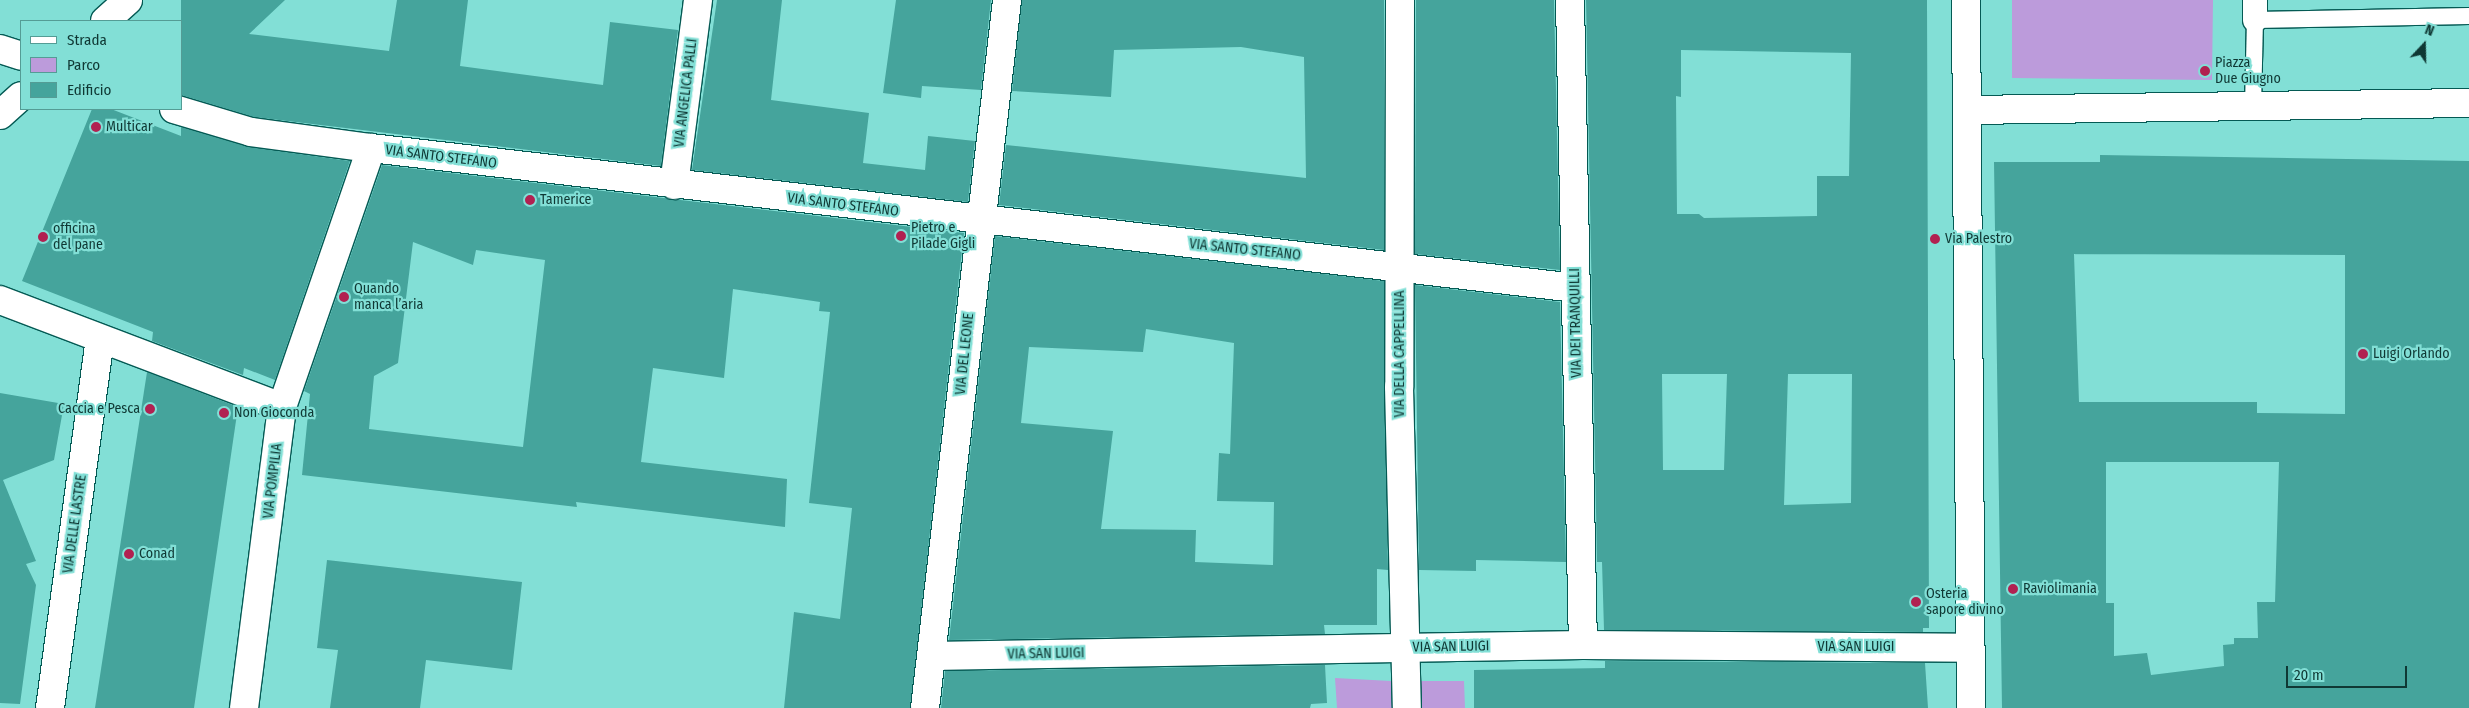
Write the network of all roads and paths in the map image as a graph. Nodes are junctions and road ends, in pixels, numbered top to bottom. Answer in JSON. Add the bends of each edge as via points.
{"nodes":[{"id":1,"x":128,"y":0,"type":"edge"},
{"id":2,"x":698,"y":0,"type":"edge"},
{"id":3,"x":1007,"y":0,"type":"edge"},
{"id":4,"x":1400,"y":0,"type":"edge"},
{"id":5,"x":1570,"y":0,"type":"edge"},
{"id":6,"x":1966,"y":0,"type":"edge"},
{"id":7,"x":2255,"y":10,"type":"edge"},
{"id":8,"x":2469,"y":16,"type":"edge"},
{"id":9,"x":106,"y":20,"type":"edge"},
{"id":10,"x":0,"y":49,"type":"edge"},
{"id":11,"x":20,"y":56,"type":"edge"},
{"id":12,"x":20,"y":97,"type":"edge"},
{"id":13,"x":2469,"y":102,"type":"edge"},
{"id":14,"x":2253,"y":107,"type":"junction"},
{"id":15,"x":177,"y":110,"type":"edge"},
{"id":16,"x":1968,"y":110,"type":"junction"},
{"id":17,"x":0,"y":115,"type":"edge"},
{"id":18,"x":372,"y":148,"type":"junction"},
{"id":19,"x":674,"y":185,"type":"junction"},
{"id":20,"x":980,"y":221,"type":"junction"},
{"id":21,"x":1400,"y":267,"type":"junction"},
{"id":22,"x":1575,"y":288,"type":"junction"},
{"id":23,"x":0,"y":300,"type":"edge"},
{"id":24,"x":100,"y":340,"type":"junction"},
{"id":25,"x":282,"y":407,"type":"junction"},
{"id":26,"x":1582,"y":645,"type":"junction"},
{"id":27,"x":1404,"y":647,"type":"junction"},
{"id":28,"x":1970,"y":648,"type":"junction"},
{"id":29,"x":931,"y":656,"type":"junction"},
{"id":30,"x":50,"y":708,"type":"edge"},
{"id":31,"x":244,"y":708,"type":"edge"},
{"id":32,"x":925,"y":708,"type":"edge"},
{"id":33,"x":1407,"y":708,"type":"edge"},
{"id":34,"x":1971,"y":708,"type":"edge"}],
"edges":[{"from":1,"to":9,"type":"street"},
{"from":2,"to":19,"type":"street","name":"VIA ANGELICA PALLI"},
{"from":3,"to":20,"type":"street","name":"VIA DEL LEONE"},
{"from":4,"to":21,"type":"street","name":"VIA DELLA CAPPELLINA"},
{"from":5,"to":22,"type":"street","name":"VIA DEI TRANQUILLI"},
{"from":6,"to":16,"type":"street"},
{"from":7,"to":8,"type":"lane"},
{"from":7,"to":14,"type":"lane"},
{"from":10,"to":11,"type":"street"},
{"from":12,"to":17,"type":"street"},
{"from":13,"to":14,"type":"street"},
{"from":14,"to":16,"type":"street"},
{"from":15,"to":18,"type":"street","name":"VIA SANTO STEFANO","via":[[235,129]]},
{"from":16,"to":28,"type":"street"},
{"from":18,"to":19,"type":"street","name":"VIA SANTO STEFANO"},
{"from":18,"to":25,"type":"street","name":"VIA POMPILIA"},
{"from":19,"to":20,"type":"street","name":"VIA SANTO STEFANO"},
{"from":20,"to":21,"type":"street","name":"VIA SANTO STEFANO"},
{"from":20,"to":29,"type":"street","name":"VIA DEL LEONE"},
{"from":21,"to":22,"type":"street","name":"VIA SANTO STEFANO"},
{"from":21,"to":27,"type":"street","name":"VIA DELLA CAPPELLINA"},
{"from":22,"to":26,"type":"street","name":"VIA DEI TRANQUILLI"},
{"from":23,"to":24,"type":"street"},
{"from":24,"to":25,"type":"street"},
{"from":24,"to":30,"type":"street","name":"VIA DELLE LASTRE"},
{"from":25,"to":31,"type":"street","name":"VIA POMPILIA"},
{"from":26,"to":27,"type":"street","name":"VIA SAN LUIGI"},
{"from":26,"to":28,"type":"street","name":"VIA SAN LUIGI"},
{"from":27,"to":29,"type":"street","name":"VIA SAN LUIGI"},
{"from":27,"to":33,"type":"street","name":"VIA DELLA CAPPELLINA"},
{"from":28,"to":34,"type":"street"},
{"from":29,"to":32,"type":"street","name":"VIA DEL LEONE"}]}
